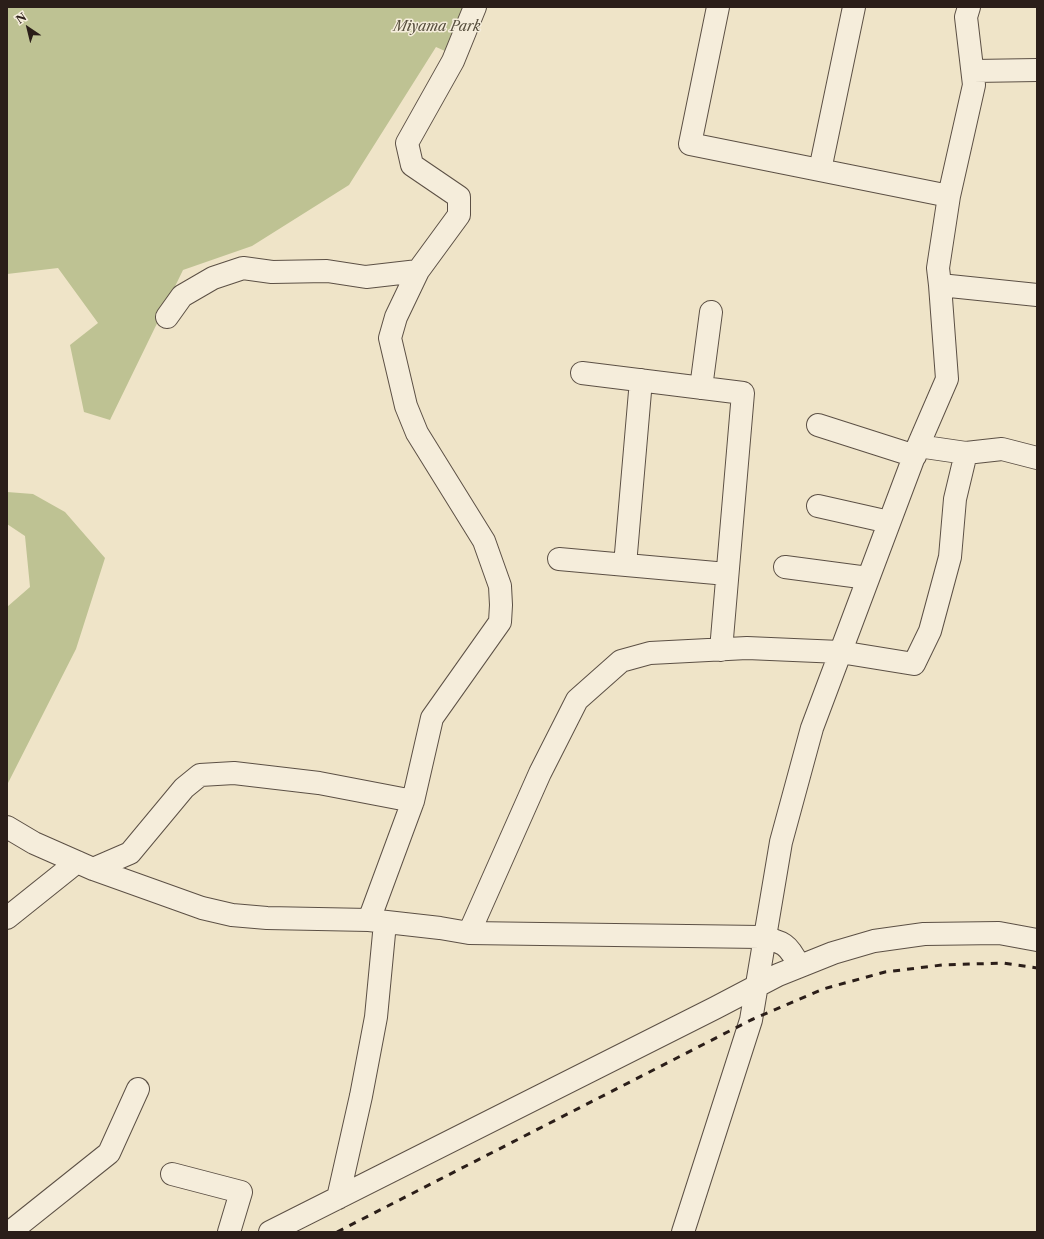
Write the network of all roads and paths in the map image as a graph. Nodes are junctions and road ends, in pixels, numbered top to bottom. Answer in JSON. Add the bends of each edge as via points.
{"nodes":[{"id":1,"x":475,"y":7,"type":"edge"},
{"id":2,"x":718,"y":7,"type":"edge"},
{"id":3,"x":854,"y":7,"type":"edge"},
{"id":4,"x":969,"y":7,"type":"edge"},
{"id":5,"x":1037,"y":70,"type":"edge"},
{"id":6,"x":974,"y":71,"type":"junction"},
{"id":7,"x":820,"y":170,"type":"junction"},
{"id":8,"x":949,"y":196,"type":"junction"},
{"id":9,"x":418,"y":271,"type":"junction"},
{"id":10,"x":940,"y":285,"type":"junction"},
{"id":11,"x":1037,"y":295,"type":"edge"},
{"id":12,"x":711,"y":312,"type":"dead end"},
{"id":13,"x":167,"y":317,"type":"dead end"},
{"id":14,"x":582,"y":373,"type":"dead end"},
{"id":15,"x":641,"y":380,"type":"junction"},
{"id":16,"x":701,"y":388,"type":"junction"},
{"id":17,"x":818,"y":425,"type":"dead end"},
{"id":18,"x":916,"y":451,"type":"junction"},
{"id":19,"x":966,"y":452,"type":"junction"},
{"id":20,"x":1037,"y":458,"type":"edge"},
{"id":21,"x":818,"y":506,"type":"dead end"},
{"id":22,"x":889,"y":522,"type":"junction"},
{"id":23,"x":559,"y":559,"type":"dead end"},
{"id":24,"x":625,"y":565,"type":"junction"},
{"id":25,"x":785,"y":567,"type":"dead end"},
{"id":26,"x":728,"y":574,"type":"junction"},
{"id":27,"x":868,"y":578,"type":"junction"},
{"id":28,"x":721,"y":650,"type":"junction"},
{"id":29,"x":840,"y":652,"type":"junction"},
{"id":30,"x":413,"y":801,"type":"junction"},
{"id":31,"x":7,"y":827,"type":"edge"},
{"id":32,"x":85,"y":866,"type":"junction"},
{"id":33,"x":7,"y":918,"type":"edge"},
{"id":34,"x":377,"y":921,"type":"junction"},
{"id":35,"x":470,"y":934,"type":"junction"},
{"id":36,"x":765,"y":938,"type":"junction"},
{"id":37,"x":1037,"y":940,"type":"edge"},
{"id":38,"x":799,"y":966,"type":"junction"},
{"id":39,"x":758,"y":986,"type":"junction"},
{"id":40,"x":138,"y":1089,"type":"dead end"},
{"id":41,"x":172,"y":1174,"type":"dead end"},
{"id":42,"x":338,"y":1198,"type":"junction"},
{"id":43,"x":10,"y":1232,"type":"edge"},
{"id":44,"x":229,"y":1232,"type":"edge"},
{"id":45,"x":270,"y":1232,"type":"edge"},
{"id":46,"x":683,"y":1232,"type":"edge"}],
"edges":[{"from":1,"to":9,"type":"street","via":[[453,60],[407,143],[412,165],[459,197],[459,215]]},
{"from":2,"to":7,"type":"street","via":[[690,144]]},
{"from":3,"to":7,"type":"street"},
{"from":4,"to":6,"type":"street","via":[[966,17]]},
{"from":5,"to":6,"type":"street"},
{"from":6,"to":8,"type":"street","via":[[974,85]]},
{"from":7,"to":8,"type":"street"},
{"from":8,"to":10,"type":"street","via":[[938,268]]},
{"from":9,"to":13,"type":"street","via":[[366,277],[326,271],[272,272],[243,268],[213,278],[182,296]]},
{"from":9,"to":30,"type":"street","via":[[396,317],[390,338],[406,406],[417,433],[484,541],[500,586],[502,605],[500,622],[432,718]]},
{"from":10,"to":11,"type":"street"},
{"from":10,"to":18,"type":"street","via":[[947,379]]},
{"from":12,"to":16,"type":"street"},
{"from":14,"to":15,"type":"street"},
{"from":15,"to":16,"type":"street"},
{"from":15,"to":24,"type":"street"},
{"from":16,"to":26,"type":"street","via":[[743,393]]},
{"from":17,"to":18,"type":"street"},
{"from":18,"to":19,"type":"street"},
{"from":18,"to":22,"type":"street"},
{"from":19,"to":20,"type":"street","via":[[1002,449]]},
{"from":19,"to":29,"type":"street","via":[[955,499],[950,557],[930,631],[914,664]]},
{"from":21,"to":22,"type":"street"},
{"from":22,"to":27,"type":"street"},
{"from":23,"to":24,"type":"street"},
{"from":24,"to":26,"type":"street"},
{"from":25,"to":27,"type":"street"},
{"from":26,"to":28,"type":"street"},
{"from":27,"to":29,"type":"street"},
{"from":28,"to":29,"type":"street","via":[[747,648]]},
{"from":28,"to":35,"type":"street","via":[[650,653],[621,661],[577,700],[540,773]]},
{"from":29,"to":36,"type":"street","via":[[812,728],[781,842]]},
{"from":30,"to":32,"type":"street","via":[[311,782],[234,773],[200,774],[184,788],[130,853]]},
{"from":30,"to":34,"type":"street"},
{"from":31,"to":32,"type":"street"},
{"from":32,"to":33,"type":"street"},
{"from":32,"to":34,"type":"street","via":[[202,908],[232,915]]},
{"from":34,"to":35,"type":"street"},
{"from":34,"to":42,"type":"street","via":[[376,1017],[362,1096]]},
{"from":35,"to":36,"type":"street"},
{"from":36,"to":38,"type":"street","via":[[782,942],[793,954]]},
{"from":36,"to":39,"type":"street"},
{"from":37,"to":38,"type":"street","via":[[999,933],[924,934],[874,941]]},
{"from":38,"to":39,"type":"street"},
{"from":39,"to":42,"type":"street"},
{"from":39,"to":46,"type":"street","via":[[751,1020]]},
{"from":40,"to":43,"type":"street","via":[[108,1153]]},
{"from":41,"to":44,"type":"street","via":[[241,1192]]},
{"from":42,"to":45,"type":"street"}]}
